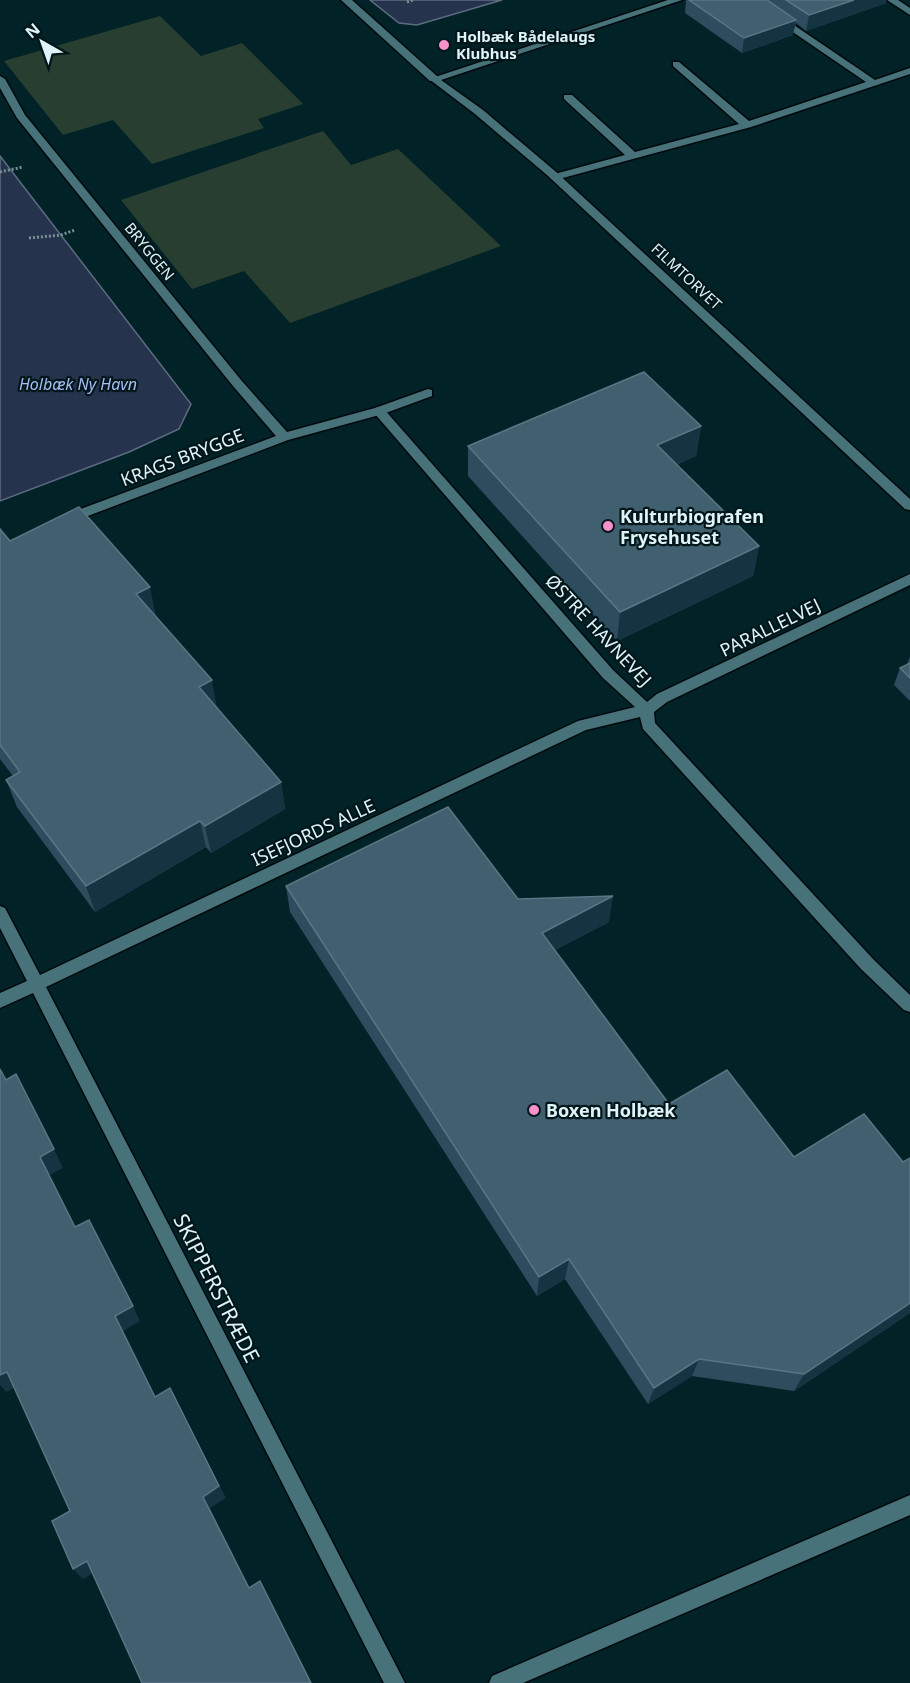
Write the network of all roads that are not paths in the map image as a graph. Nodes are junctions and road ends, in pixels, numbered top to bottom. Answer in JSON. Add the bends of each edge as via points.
{"nodes":[{"id":1,"x":346,"y":0,"type":"edge"},
{"id":2,"x":677,"y":0,"type":"edge"},
{"id":3,"x":751,"y":0,"type":"edge"},
{"id":4,"x":892,"y":0,"type":"edge"},
{"id":5,"x":910,"y":12,"type":"edge"},
{"id":6,"x":676,"y":64,"type":"dead end"},
{"id":7,"x":910,"y":71,"type":"edge"},
{"id":8,"x":434,"y":79,"type":"junction"},
{"id":9,"x":0,"y":80,"type":"edge"},
{"id":10,"x":873,"y":83,"type":"junction"},
{"id":11,"x":568,"y":97,"type":"dead end"},
{"id":12,"x":747,"y":125,"type":"junction"},
{"id":13,"x":633,"y":156,"type":"junction"},
{"id":14,"x":555,"y":177,"type":"junction"},
{"id":15,"x":428,"y":393,"type":"dead end"},
{"id":16,"x":379,"y":411,"type":"junction"},
{"id":17,"x":284,"y":437,"type":"junction"},
{"id":18,"x":910,"y":506,"type":"edge"},
{"id":19,"x":55,"y":524,"type":"edge"},
{"id":20,"x":910,"y":579,"type":"edge"},
{"id":21,"x":647,"y":710,"type":"junction"},
{"id":22,"x":0,"y":913,"type":"edge"},
{"id":23,"x":36,"y":983,"type":"junction"},
{"id":24,"x":0,"y":1001,"type":"edge"},
{"id":25,"x":910,"y":1005,"type":"edge"},
{"id":26,"x":910,"y":1505,"type":"edge"},
{"id":27,"x":395,"y":1683,"type":"edge"},
{"id":28,"x":499,"y":1683,"type":"edge"}],
"edges":[{"from":1,"to":8,"type":"street","name":"FILMTORVET"},
{"from":2,"to":8,"type":"street"},
{"from":3,"to":10,"type":"street"},
{"from":4,"to":5,"type":"street"},
{"from":6,"to":12,"type":"street"},
{"from":7,"to":10,"type":"street"},
{"from":8,"to":14,"type":"street","name":"FILMTORVET"},
{"from":9,"to":17,"type":"street","name":"BRYGGEN","via":[[21,116]]},
{"from":10,"to":12,"type":"street"},
{"from":11,"to":13,"type":"street"},
{"from":12,"to":13,"type":"street"},
{"from":13,"to":14,"type":"street"},
{"from":14,"to":18,"type":"street","name":"FILMTORVET"},
{"from":15,"to":16,"type":"street"},
{"from":16,"to":17,"type":"street","name":"KRAGS BRYGGE"},
{"from":16,"to":21,"type":"street","name":"ØSTRE HAVNEVEJ","via":[[608,674]]},
{"from":17,"to":19,"type":"street","name":"KRAGS BRYGGE"},
{"from":20,"to":21,"type":"street","name":"PARALLELVEJ","via":[[662,698]]},
{"from":21,"to":23,"type":"street","name":"ISEFJORDS ALLE","via":[[584,725]]},
{"from":21,"to":25,"type":"street","name":"ØSTRE HAVNEVEJ","via":[[648,725],[867,964]]},
{"from":22,"to":23,"type":"street","name":"SKIPPERSTRÆDE"},
{"from":23,"to":24,"type":"street","name":"ISEFJORDS ALLE"},
{"from":23,"to":27,"type":"street","name":"SKIPPERSTRÆDE"},
{"from":26,"to":28,"type":"street"}]}
